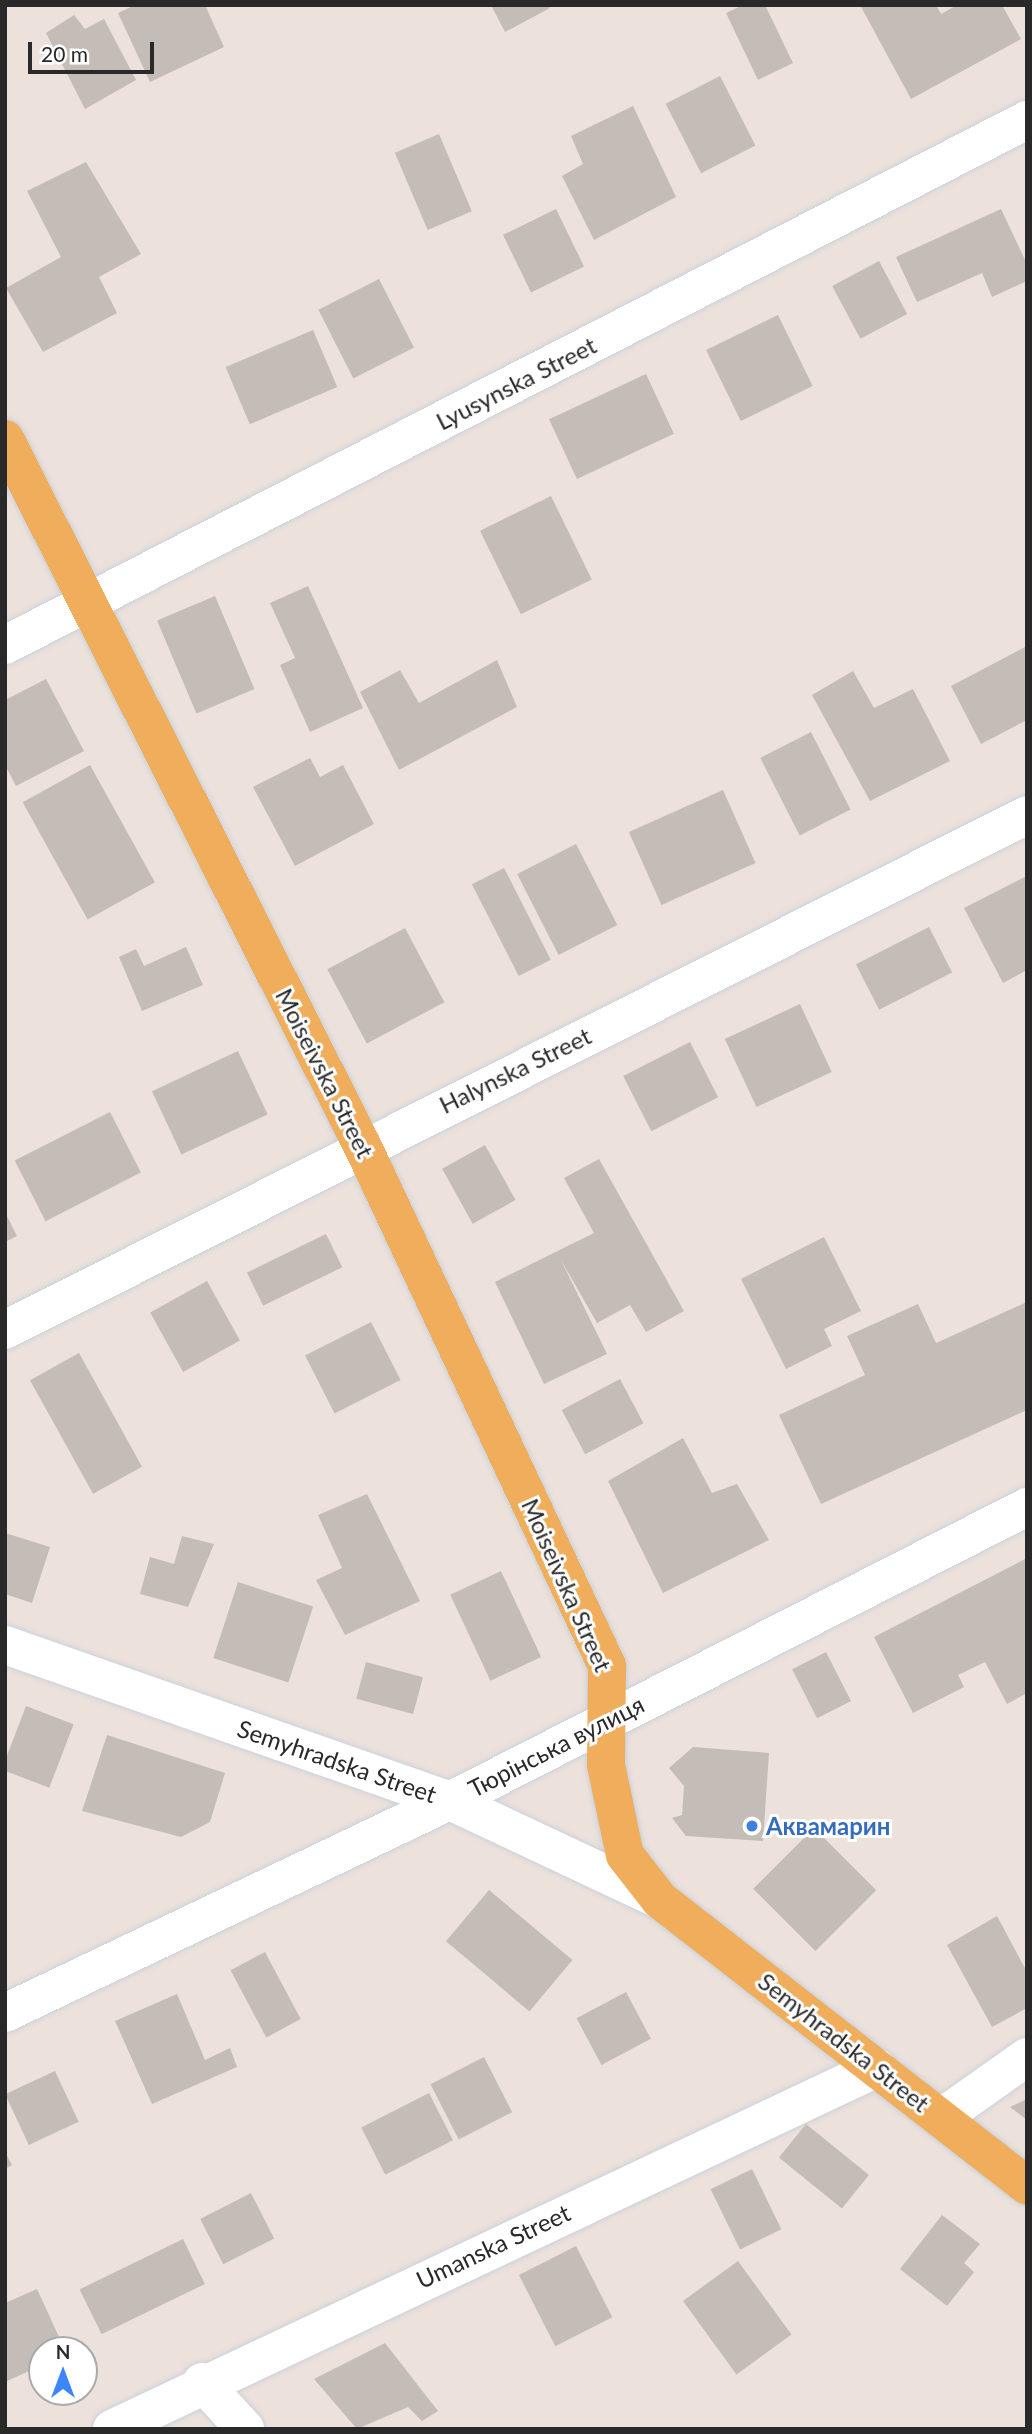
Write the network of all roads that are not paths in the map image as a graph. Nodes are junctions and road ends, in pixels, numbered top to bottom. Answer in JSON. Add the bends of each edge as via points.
{"nodes":[{"id":1,"x":1027,"y":120,"type":"edge"},
{"id":2,"x":5,"y":439,"type":"edge"},
{"id":3,"x":85,"y":605,"type":"junction"},
{"id":4,"x":5,"y":645,"type":"edge"},
{"id":5,"x":1027,"y":814,"type":"edge"},
{"id":6,"x":362,"y":1145,"type":"junction"},
{"id":7,"x":5,"y":1330,"type":"edge"},
{"id":8,"x":1027,"y":1507,"type":"edge"},
{"id":9,"x":5,"y":1645,"type":"edge"},
{"id":10,"x":608,"y":1718,"type":"junction"},
{"id":11,"x":450,"y":1801,"type":"junction"},
{"id":12,"x":660,"y":1899,"type":"junction"},
{"id":13,"x":5,"y":2013,"type":"edge"},
{"id":14,"x":1027,"y":2057,"type":"edge"},
{"id":15,"x":877,"y":2068,"type":"junction"},
{"id":16,"x":942,"y":2117,"type":"junction"},
{"id":17,"x":1027,"y":2186,"type":"edge"},
{"id":18,"x":202,"y":2382,"type":"junction"},
{"id":19,"x":112,"y":2429,"type":"edge"},
{"id":20,"x":246,"y":2429,"type":"edge"}],
"edges":[{"from":1,"to":3,"type":"street","name":"Lyusynska Street"},
{"from":2,"to":3,"type":"main road","name":"Moiseivska Street"},
{"from":3,"to":4,"type":"street","name":"Lyusynska Street"},
{"from":3,"to":6,"type":"main road","name":"Moiseivska Street"},
{"from":5,"to":6,"type":"street","name":"Halynska Street"},
{"from":6,"to":7,"type":"street","name":"Halynska Street"},
{"from":6,"to":10,"type":"main road","name":"Moiseivska Street","via":[[607,1665]]},
{"from":8,"to":10,"type":"street","name":"Тюрінська вулиця"},
{"from":9,"to":11,"type":"street","name":"Semyhradska Street"},
{"from":10,"to":11,"type":"street","name":"Тюрінська вулиця"},
{"from":10,"to":12,"type":"main road","name":"Semyhradska Street","via":[[616,1834]]},
{"from":11,"to":12,"type":"street","name":"Semyhradska Street"},
{"from":11,"to":13,"type":"street","name":"Тюрінська вулиця"},
{"from":12,"to":15,"type":"main road","name":"Semyhradska Street"},
{"from":14,"to":16,"type":"street"},
{"from":15,"to":16,"type":"main road","name":"Semyhradska Street"},
{"from":15,"to":18,"type":"street","name":"Umanska Street"},
{"from":16,"to":17,"type":"main road","name":"Semyhradska Street"},
{"from":18,"to":19,"type":"street","name":"Umanska Street"},
{"from":18,"to":20,"type":"street"}]}
